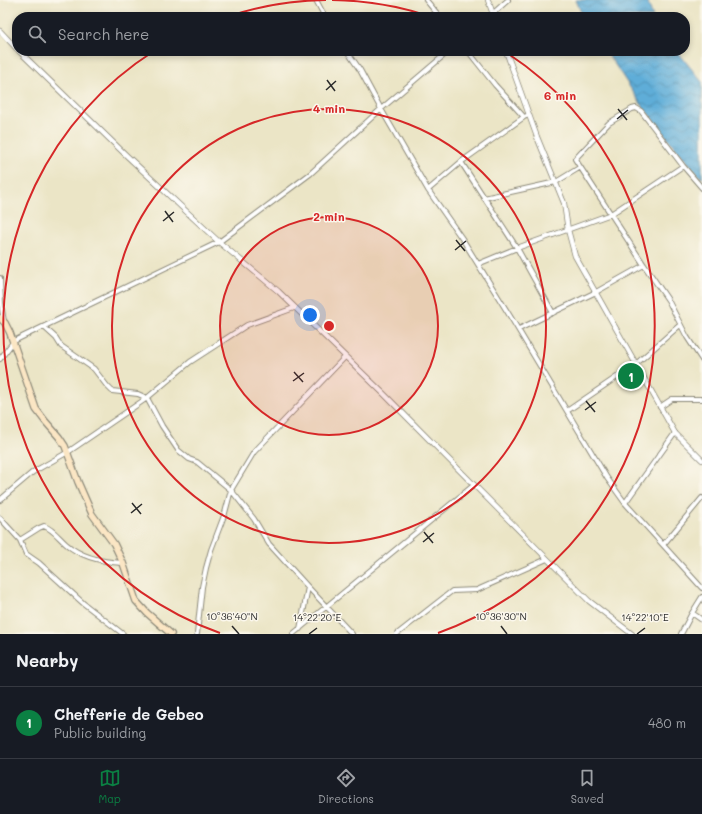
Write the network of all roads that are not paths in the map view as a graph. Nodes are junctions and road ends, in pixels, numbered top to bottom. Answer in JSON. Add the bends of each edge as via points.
{"nodes":[{"id":1,"x":316,"y":0,"type":"edge"},
{"id":2,"x":426,"y":0,"type":"edge"},
{"id":3,"x":488,"y":0,"type":"edge"},
{"id":4,"x":508,"y":0,"type":"edge"},
{"id":5,"x":322,"y":12,"type":"edge"},
{"id":6,"x":436,"y":12,"type":"edge"},
{"id":7,"x":491,"y":12,"type":"edge"},
{"id":8,"x":496,"y":12,"type":"edge"},
{"id":9,"x":0,"y":31,"type":"edge"},
{"id":10,"x":12,"y":44,"type":"edge"},
{"id":11,"x":24,"y":56,"type":"edge"},
{"id":12,"x":351,"y":56,"type":"edge"},
{"id":13,"x":443,"y":56,"type":"edge"},
{"id":14,"x":472,"y":56,"type":"edge"},
{"id":15,"x":508,"y":56,"type":"edge"},
{"id":16,"x":381,"y":110,"type":"junction"},
{"id":17,"x":529,"y":115,"type":"junction"},
{"id":18,"x":524,"y":117,"type":"junction"},
{"id":19,"x":461,"y":162,"type":"junction"},
{"id":20,"x":683,"y":166,"type":"junction"},
{"id":21,"x":579,"y":168,"type":"junction"},
{"id":22,"x":556,"y":182,"type":"junction"},
{"id":23,"x":702,"y":188,"type":"edge"},
{"id":24,"x":428,"y":190,"type":"junction"},
{"id":25,"x":484,"y":198,"type":"junction"},
{"id":26,"x":611,"y":214,"type":"junction"},
{"id":27,"x":568,"y":230,"type":"junction"},
{"id":28,"x":219,"y":242,"type":"junction"},
{"id":29,"x":517,"y":248,"type":"junction"},
{"id":30,"x":478,"y":264,"type":"junction"},
{"id":31,"x":644,"y":265,"type":"junction"},
{"id":32,"x":0,"y":278,"type":"edge"},
{"id":33,"x":596,"y":292,"type":"junction"},
{"id":34,"x":294,"y":308,"type":"junction"},
{"id":35,"x":553,"y":312,"type":"junction"},
{"id":36,"x":2,"y":321,"type":"edge"},
{"id":37,"x":680,"y":325,"type":"junction"},
{"id":38,"x":44,"y":326,"type":"junction"},
{"id":39,"x":518,"y":329,"type":"junction"},
{"id":40,"x":14,"y":341,"type":"junction"},
{"id":41,"x":345,"y":357,"type":"junction"},
{"id":42,"x":0,"y":358,"type":"edge"},
{"id":43,"x":702,"y":360,"type":"edge"},
{"id":44,"x":636,"y":364,"type":"junction"},
{"id":45,"x":147,"y":398,"type":"junction"},
{"id":46,"x":702,"y":399,"type":"edge"},
{"id":47,"x":660,"y":407,"type":"junction"},
{"id":48,"x":567,"y":411,"type":"junction"},
{"id":49,"x":675,"y":433,"type":"junction"},
{"id":50,"x":68,"y":452,"type":"junction"},
{"id":51,"x":702,"y":460,"type":"edge"},
{"id":52,"x":474,"y":485,"type":"junction"},
{"id":53,"x":231,"y":490,"type":"junction"},
{"id":54,"x":702,"y":498,"type":"edge"},
{"id":55,"x":0,"y":500,"type":"edge"},
{"id":56,"x":625,"y":502,"type":"junction"},
{"id":57,"x":0,"y":518,"type":"edge"},
{"id":58,"x":20,"y":540,"type":"junction"},
{"id":59,"x":663,"y":545,"type":"junction"},
{"id":60,"x":547,"y":559,"type":"junction"},
{"id":61,"x":123,"y":563,"type":"junction"},
{"id":62,"x":308,"y":587,"type":"junction"},
{"id":63,"x":702,"y":588,"type":"edge"},
{"id":64,"x":702,"y":597,"type":"edge"},
{"id":65,"x":327,"y":607,"type":"junction"},
{"id":66,"x":692,"y":613,"type":"junction"},
{"id":67,"x":702,"y":620,"type":"edge"},
{"id":68,"x":300,"y":629,"type":"junction"},
{"id":69,"x":123,"y":634,"type":"edge"},
{"id":70,"x":171,"y":634,"type":"edge"},
{"id":71,"x":197,"y":634,"type":"edge"},
{"id":72,"x":293,"y":634,"type":"edge"},
{"id":73,"x":352,"y":634,"type":"edge"},
{"id":74,"x":396,"y":634,"type":"edge"},
{"id":75,"x":632,"y":634,"type":"edge"},
{"id":76,"x":681,"y":634,"type":"edge"}],
"edges":[{"from":1,"to":5,"type":"street"},
{"from":2,"to":6,"type":"street"},
{"from":3,"to":7,"type":"street"},
{"from":4,"to":8,"type":"street"},
{"from":9,"to":10,"type":"street"},
{"from":11,"to":28,"type":"street"},
{"from":12,"to":16,"type":"street"},
{"from":13,"to":16,"type":"street"},
{"from":14,"to":18,"type":"street"},
{"from":15,"to":17,"type":"street"},
{"from":16,"to":24,"type":"street"},
{"from":16,"to":28,"type":"street","via":[[310,174]]},
{"from":17,"to":18,"type":"street"},
{"from":17,"to":22,"type":"street"},
{"from":18,"to":19,"type":"street"},
{"from":19,"to":24,"type":"street"},
{"from":19,"to":25,"type":"street"},
{"from":20,"to":21,"type":"street","via":[[636,108],[609,123],[577,156],[575,159]]},
{"from":20,"to":23,"type":"street"},
{"from":20,"to":26,"type":"street"},
{"from":21,"to":22,"type":"street"},
{"from":21,"to":26,"type":"street"},
{"from":22,"to":25,"type":"street"},
{"from":22,"to":27,"type":"street","via":[[565,207]]},
{"from":24,"to":30,"type":"street"},
{"from":25,"to":29,"type":"street"},
{"from":26,"to":27,"type":"street"},
{"from":26,"to":31,"type":"street"},
{"from":27,"to":29,"type":"street"},
{"from":27,"to":33,"type":"street","via":[[575,256]]},
{"from":28,"to":34,"type":"street","via":[[278,291]]},
{"from":28,"to":38,"type":"street"},
{"from":29,"to":30,"type":"street"},
{"from":29,"to":35,"type":"street"},
{"from":30,"to":39,"type":"street"},
{"from":31,"to":33,"type":"street"},
{"from":31,"to":37,"type":"street","via":[[668,300]]},
{"from":32,"to":36,"type":"street"},
{"from":33,"to":35,"type":"street"},
{"from":33,"to":44,"type":"street"},
{"from":34,"to":41,"type":"street"},
{"from":34,"to":45,"type":"street","via":[[247,325],[190,362]]},
{"from":35,"to":39,"type":"street"},
{"from":36,"to":40,"type":"main road"},
{"from":37,"to":43,"type":"street"},
{"from":37,"to":44,"type":"street"},
{"from":38,"to":40,"type":"street"},
{"from":38,"to":45,"type":"street","via":[[61,346],[94,369],[112,391],[138,394]]},
{"from":39,"to":48,"type":"street"},
{"from":40,"to":42,"type":"street"},
{"from":40,"to":50,"type":"main road","via":[[36,409]]},
{"from":41,"to":52,"type":"street"},
{"from":41,"to":53,"type":"street","via":[[254,452]]},
{"from":44,"to":47,"type":"street"},
{"from":44,"to":48,"type":"street"},
{"from":45,"to":50,"type":"street"},
{"from":45,"to":53,"type":"street","via":[[178,450]]},
{"from":46,"to":47,"type":"street","via":[[672,399]]},
{"from":47,"to":49,"type":"street"},
{"from":48,"to":56,"type":"street","via":[[607,478]]},
{"from":49,"to":51,"type":"street"},
{"from":49,"to":56,"type":"street"},
{"from":50,"to":55,"type":"street","via":[[33,472]]},
{"from":50,"to":61,"type":"main road","via":[[92,514],[114,544]]},
{"from":52,"to":60,"type":"street"},
{"from":52,"to":65,"type":"street"},
{"from":53,"to":62,"type":"street","via":[[254,518],[269,544]]},
{"from":53,"to":71,"type":"street","via":[[226,513],[206,568]]},
{"from":54,"to":59,"type":"street"},
{"from":56,"to":59,"type":"street"},
{"from":57,"to":58,"type":"street"},
{"from":58,"to":61,"type":"street","via":[[44,526],[69,546],[93,559]]},
{"from":58,"to":69,"type":"street","via":[[26,554]]},
{"from":59,"to":63,"type":"street"},
{"from":60,"to":74,"type":"street","via":[[477,590],[452,591]]},
{"from":60,"to":75,"type":"street","via":[[589,601]]},
{"from":61,"to":70,"type":"main road","via":[[136,601]]},
{"from":62,"to":65,"type":"street"},
{"from":62,"to":68,"type":"street"},
{"from":64,"to":66,"type":"street"},
{"from":65,"to":68,"type":"street"},
{"from":65,"to":73,"type":"street"},
{"from":66,"to":67,"type":"street"},
{"from":66,"to":76,"type":"street"},
{"from":68,"to":72,"type":"street"}]}
